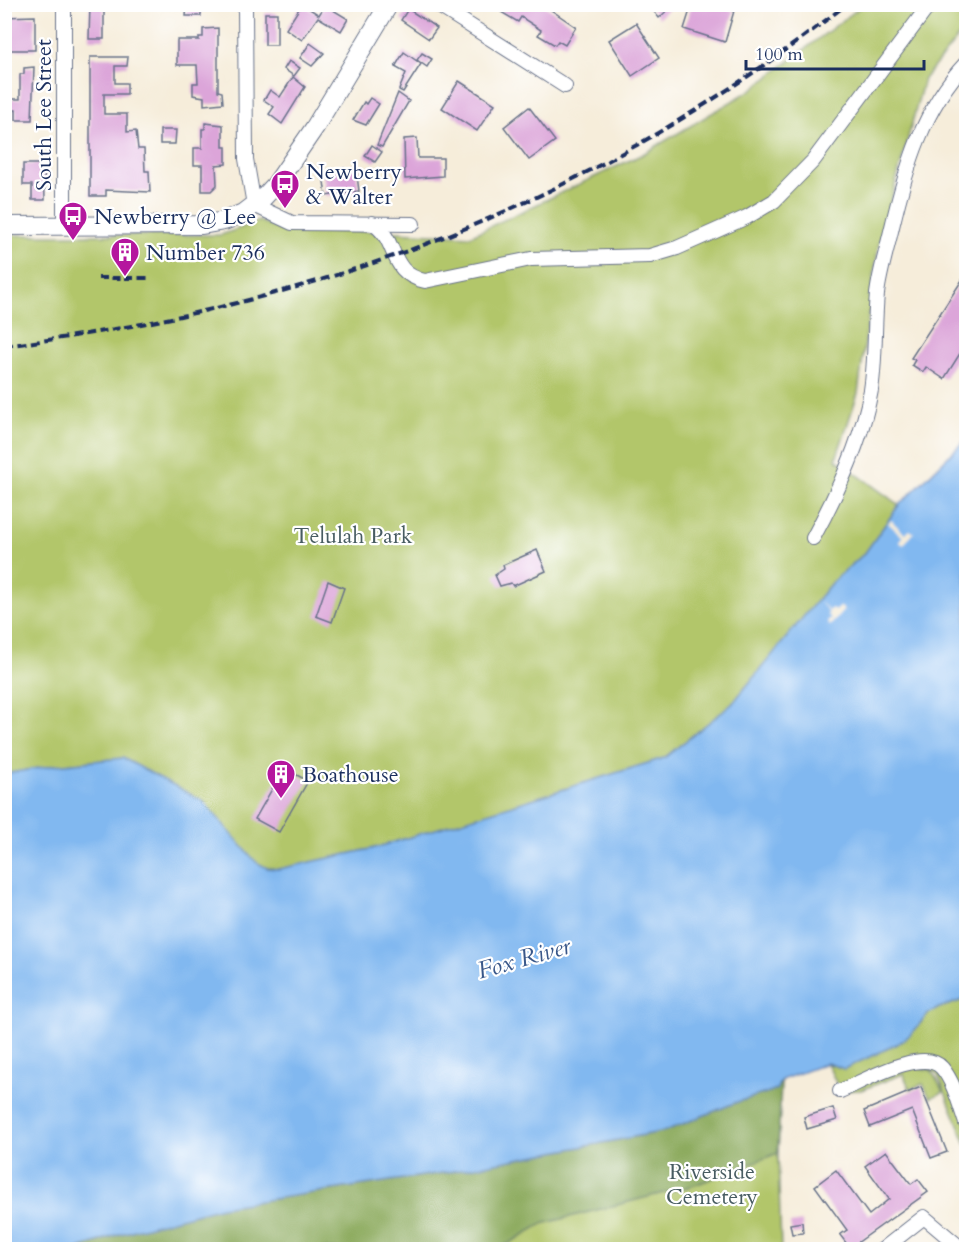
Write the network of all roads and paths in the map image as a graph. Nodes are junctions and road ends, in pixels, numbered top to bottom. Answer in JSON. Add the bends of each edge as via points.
{"nodes":[{"id":1,"x":64,"y":4,"type":"edge"},
{"id":2,"x":245,"y":4,"type":"edge"},
{"id":3,"x":389,"y":4,"type":"edge"},
{"id":4,"x":436,"y":4,"type":"edge"},
{"id":5,"x":930,"y":4,"type":"edge"},
{"id":6,"x":966,"y":63,"type":"edge"},
{"id":7,"x":565,"y":86,"type":"dead end"},
{"id":8,"x":254,"y":205,"type":"junction"},
{"id":9,"x":372,"y":223,"type":"junction"},
{"id":10,"x":413,"y":224,"type":"dead end"},
{"id":11,"x":4,"y":226,"type":"edge"},
{"id":12,"x":64,"y":226,"type":"junction"},
{"id":13,"x":813,"y":538,"type":"dead end"},
{"id":14,"x":840,"y":1091,"type":"dead end"},
{"id":15,"x":966,"y":1123,"type":"edge"},
{"id":16,"x":882,"y":1250,"type":"edge"},
{"id":17,"x":963,"y":1250,"type":"edge"}],
"edges":[{"from":1,"to":12,"type":"street","name":"South Lee Street"},
{"from":2,"to":8,"type":"street","via":[[246,159]]},
{"from":3,"to":8,"type":"main road","via":[[315,126],[276,184]]},
{"from":4,"to":7,"type":"street"},
{"from":5,"to":9,"type":"street","via":[[813,161],[774,201],[677,248],[631,257],[513,261],[425,281],[410,276],[398,264],[387,236]]},
{"from":6,"to":13,"type":"street","via":[[941,96],[905,173],[878,294],[870,391],[857,441],[833,502]]},
{"from":8,"to":9,"type":"street","via":[[292,223]]},
{"from":8,"to":12,"type":"main road","via":[[224,221],[202,225]]},
{"from":9,"to":10,"type":"street"},
{"from":11,"to":12,"type":"main road"},
{"from":14,"to":15,"type":"street","via":[[914,1060],[932,1060],[948,1076]]},
{"from":16,"to":17,"type":"street","via":[[924,1217]]}]}
